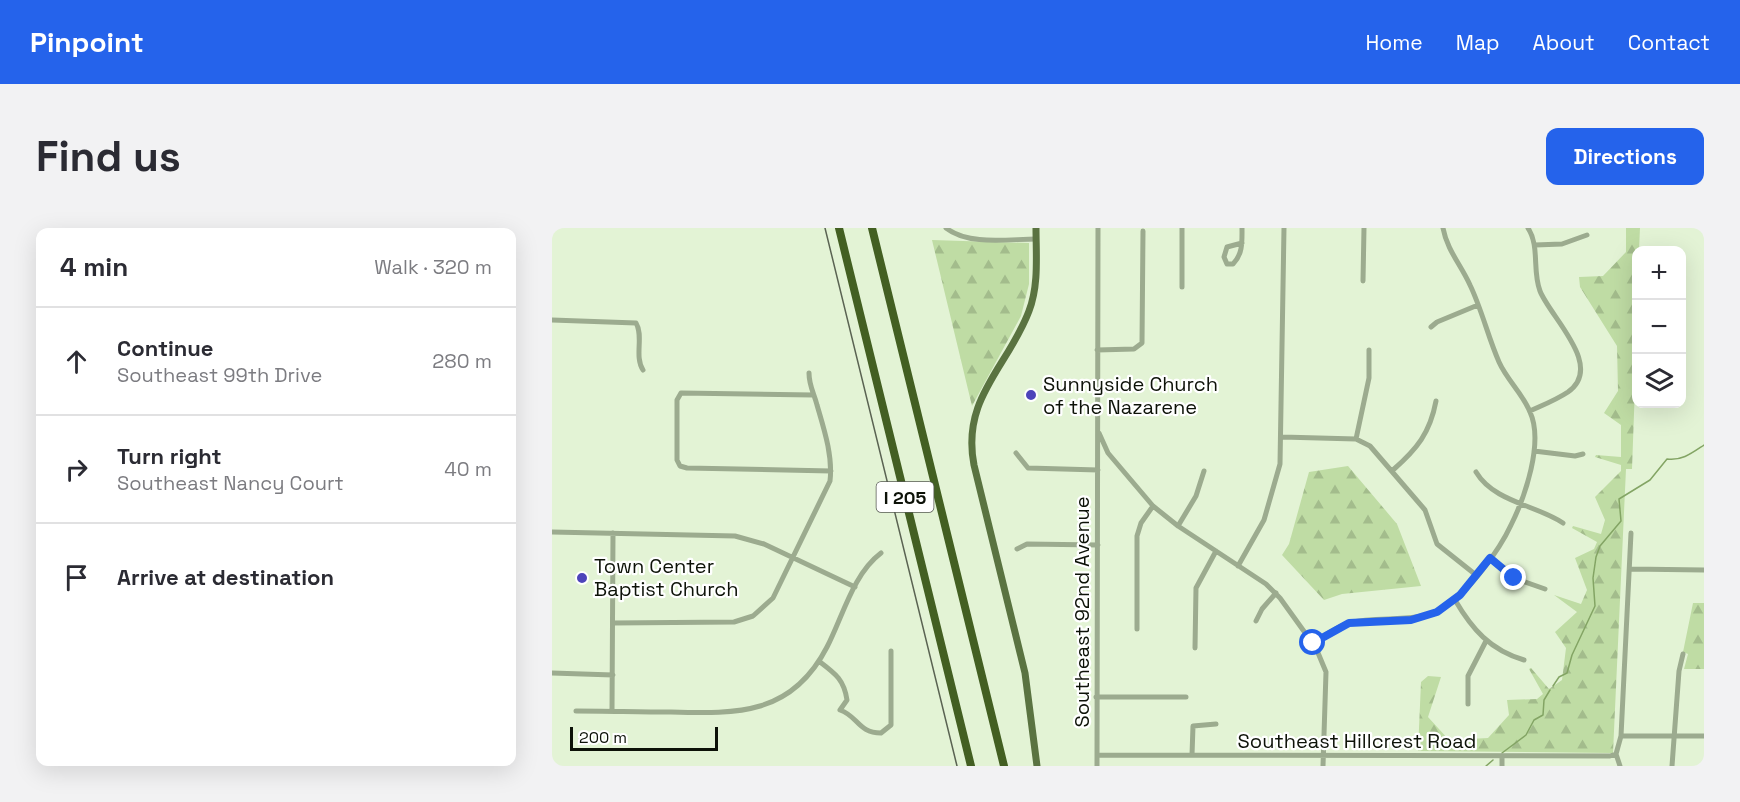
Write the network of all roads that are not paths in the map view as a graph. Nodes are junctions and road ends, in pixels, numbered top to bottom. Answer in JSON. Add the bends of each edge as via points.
{"nodes":[{"id":1,"x":839,"y":228,"type":"edge"},
{"id":2,"x":872,"y":228,"type":"edge"},
{"id":3,"x":946,"y":228,"type":"edge"},
{"id":4,"x":1036,"y":228,"type":"edge"},
{"id":5,"x":1098,"y":228,"type":"edge"},
{"id":6,"x":1182,"y":228,"type":"edge"},
{"id":7,"x":1242,"y":228,"type":"edge"},
{"id":8,"x":1284,"y":228,"type":"edge"},
{"id":9,"x":1364,"y":228,"type":"edge"},
{"id":10,"x":1443,"y":228,"type":"edge"},
{"id":11,"x":1528,"y":228,"type":"edge"},
{"id":12,"x":1143,"y":231,"type":"dead end"},
{"id":13,"x":1587,"y":235,"type":"dead end"},
{"id":14,"x":1036,"y":239,"type":"junction"},
{"id":15,"x":1242,"y":243,"type":"dead end"},
{"id":16,"x":1535,"y":245,"type":"junction"},
{"id":17,"x":1363,"y":281,"type":"dead end"},
{"id":18,"x":1182,"y":287,"type":"dead end"},
{"id":19,"x":1478,"y":305,"type":"junction"},
{"id":20,"x":552,"y":320,"type":"edge"},
{"id":21,"x":1431,"y":327,"type":"dead end"},
{"id":22,"x":1098,"y":350,"type":"junction"},
{"id":23,"x":1369,"y":350,"type":"dead end"},
{"id":24,"x":643,"y":370,"type":"dead end"},
{"id":25,"x":808,"y":373,"type":"dead end"},
{"id":26,"x":813,"y":395,"type":"junction"},
{"id":27,"x":1436,"y":401,"type":"dead end"},
{"id":28,"x":1530,"y":411,"type":"junction"},
{"id":29,"x":1098,"y":426,"type":"junction"},
{"id":30,"x":1282,"y":437,"type":"junction"},
{"id":31,"x":1356,"y":439,"type":"junction"},
{"id":32,"x":1534,"y":451,"type":"junction"},
{"id":33,"x":1016,"y":453,"type":"dead end"},
{"id":34,"x":1108,"y":453,"type":"junction"},
{"id":35,"x":1583,"y":454,"type":"dead end"},
{"id":36,"x":1098,"y":470,"type":"junction"},
{"id":37,"x":1393,"y":470,"type":"junction"},
{"id":38,"x":831,"y":471,"type":"junction"},
{"id":39,"x":1204,"y":471,"type":"dead end"},
{"id":40,"x":1476,"y":472,"type":"dead end"},
{"id":41,"x":1519,"y":503,"type":"junction"},
{"id":42,"x":1153,"y":506,"type":"junction"},
{"id":43,"x":1563,"y":523,"type":"dead end"},
{"id":44,"x":1178,"y":526,"type":"junction"},
{"id":45,"x":552,"y":532,"type":"edge"},
{"id":46,"x":1631,"y":532,"type":"dead end"},
{"id":47,"x":613,"y":533,"type":"junction"},
{"id":48,"x":1098,"y":545,"type":"junction"},
{"id":49,"x":1017,"y":549,"type":"dead end"},
{"id":50,"x":1216,"y":551,"type":"junction"},
{"id":51,"x":881,"y":553,"type":"dead end"},
{"id":52,"x":794,"y":558,"type":"junction"},
{"id":53,"x":1490,"y":558,"type":"junction"},
{"id":54,"x":1238,"y":566,"type":"junction"},
{"id":55,"x":1630,"y":569,"type":"junction"},
{"id":56,"x":1704,"y":570,"type":"edge"},
{"id":57,"x":1476,"y":575,"type":"junction"},
{"id":58,"x":855,"y":587,"type":"junction"},
{"id":59,"x":1545,"y":589,"type":"dead end"},
{"id":60,"x":1276,"y":593,"type":"junction"},
{"id":61,"x":1455,"y":600,"type":"junction"},
{"id":62,"x":1256,"y":621,"type":"dead end"},
{"id":63,"x":613,"y":623,"type":"junction"},
{"id":64,"x":1137,"y":629,"type":"dead end"},
{"id":65,"x":1486,"y":641,"type":"junction"},
{"id":66,"x":1313,"y":643,"type":"junction"},
{"id":67,"x":1195,"y":648,"type":"dead end"},
{"id":68,"x":891,"y":651,"type":"dead end"},
{"id":69,"x":1683,"y":654,"type":"dead end"},
{"id":70,"x":1524,"y":660,"type":"dead end"},
{"id":71,"x":819,"y":662,"type":"junction"},
{"id":72,"x":552,"y":673,"type":"edge"},
{"id":73,"x":613,"y":675,"type":"junction"},
{"id":74,"x":1096,"y":697,"type":"junction"},
{"id":75,"x":1186,"y":698,"type":"dead end"},
{"id":76,"x":1468,"y":704,"type":"dead end"},
{"id":77,"x":576,"y":711,"type":"dead end"},
{"id":78,"x":612,"y":711,"type":"junction"},
{"id":79,"x":1216,"y":724,"type":"dead end"},
{"id":80,"x":1621,"y":736,"type":"junction"},
{"id":81,"x":1675,"y":736,"type":"junction"},
{"id":82,"x":1704,"y":736,"type":"edge"},
{"id":83,"x":1616,"y":754,"type":"junction"},
{"id":84,"x":1098,"y":755,"type":"junction"},
{"id":85,"x":1192,"y":755,"type":"junction"},
{"id":86,"x":1323,"y":756,"type":"junction"},
{"id":87,"x":1502,"y":757,"type":"junction"},
{"id":88,"x":971,"y":766,"type":"edge"},
{"id":89,"x":1004,"y":766,"type":"edge"},
{"id":90,"x":1037,"y":766,"type":"edge"},
{"id":91,"x":1097,"y":766,"type":"edge"},
{"id":92,"x":1323,"y":766,"type":"edge"},
{"id":93,"x":1502,"y":766,"type":"edge"},
{"id":94,"x":1620,"y":766,"type":"edge"},
{"id":95,"x":1672,"y":766,"type":"edge"}],
"edges":[{"from":1,"to":88,"type":"highway","number":"I 205"},
{"from":2,"to":89,"type":"highway","number":"I 205"},
{"from":3,"to":14,"type":"street","via":[[972,238]]},
{"from":4,"to":14,"type":"main road"},
{"from":5,"to":22,"type":"street","name":"Southeast 92nd Avenue"},
{"from":6,"to":18,"type":"street"},
{"from":7,"to":15,"type":"street"},
{"from":8,"to":30,"type":"street"},
{"from":9,"to":17,"type":"street"},
{"from":10,"to":19,"type":"street"},
{"from":11,"to":16,"type":"street"},
{"from":12,"to":22,"type":"street","via":[[1142,343],[1134,349]]},
{"from":13,"to":16,"type":"street","via":[[1562,244]]},
{"from":14,"to":90,"type":"main road","via":[[1035,282],[1029,310],[980,399],[973,420],[971,447],[1025,673]]},
{"from":16,"to":28,"type":"street","via":[[1534,270],[1540,292],[1575,347],[1580,367],[1577,381],[1569,391]]},
{"from":19,"to":21,"type":"street"},
{"from":19,"to":28,"type":"street","via":[[1505,375]]},
{"from":20,"to":24,"type":"street","via":[[636,323]]},
{"from":22,"to":29,"type":"street","name":"Southeast 92nd Avenue"},
{"from":23,"to":31,"type":"street","via":[[1370,378]]},
{"from":25,"to":26,"type":"street"},
{"from":26,"to":38,"type":"street"},
{"from":26,"to":38,"type":"street","via":[[679,395],[677,460],[680,466]]},
{"from":27,"to":37,"type":"street","via":[[1426,436]]},
{"from":28,"to":32,"type":"street","via":[[1535,430]]},
{"from":29,"to":34,"type":"street"},
{"from":29,"to":36,"type":"street","name":"Southeast 92nd Avenue"},
{"from":30,"to":31,"type":"street"},
{"from":30,"to":54,"type":"street","via":[[1272,499]]},
{"from":31,"to":37,"type":"street","via":[[1374,449]]},
{"from":32,"to":35,"type":"street"},
{"from":32,"to":41,"type":"street"},
{"from":33,"to":36,"type":"street","via":[[1024,466],[1033,469]]},
{"from":34,"to":36,"type":"street","name":"Southeast 92nd Avenue"},
{"from":34,"to":42,"type":"street"},
{"from":36,"to":48,"type":"street","name":"Southeast 92nd Avenue"},
{"from":37,"to":57,"type":"street","via":[[1425,510],[1437,544]]},
{"from":38,"to":52,"type":"street"},
{"from":39,"to":44,"type":"street","via":[[1196,496]]},
{"from":40,"to":41,"type":"street","via":[[1496,492]]},
{"from":41,"to":43,"type":"street"},
{"from":41,"to":53,"type":"street","via":[[1508,531]]},
{"from":42,"to":44,"type":"street"},
{"from":42,"to":64,"type":"street","via":[[1137,536]]},
{"from":44,"to":50,"type":"street"},
{"from":45,"to":47,"type":"street"},
{"from":46,"to":55,"type":"street"},
{"from":47,"to":52,"type":"street","via":[[735,536]]},
{"from":47,"to":63,"type":"street"},
{"from":48,"to":49,"type":"street","via":[[1028,543]]},
{"from":48,"to":74,"type":"street","name":"Southeast 92nd Avenue"},
{"from":50,"to":54,"type":"street"},
{"from":50,"to":67,"type":"street","via":[[1196,588]]},
{"from":51,"to":58,"type":"street","via":[[864,569]]},
{"from":52,"to":58,"type":"street"},
{"from":52,"to":63,"type":"street","via":[[773,598],[744,620]]},
{"from":53,"to":57,"type":"street"},
{"from":53,"to":59,"type":"street","via":[[1514,578]]},
{"from":54,"to":60,"type":"street"},
{"from":55,"to":56,"type":"street"},
{"from":55,"to":80,"type":"street"},
{"from":57,"to":61,"type":"street"},
{"from":58,"to":71,"type":"street"},
{"from":60,"to":62,"type":"street"},
{"from":60,"to":66,"type":"street"},
{"from":61,"to":65,"type":"street"},
{"from":61,"to":66,"type":"street","via":[[1437,612],[1417,618],[1349,623]]},
{"from":63,"to":73,"type":"street"},
{"from":65,"to":70,"type":"street","via":[[1502,653]]},
{"from":65,"to":76,"type":"street","via":[[1468,676]]},
{"from":66,"to":86,"type":"street","via":[[1326,672]]},
{"from":68,"to":71,"type":"street","via":[[890,728],[881,733],[870,733],[840,710],[847,700],[843,681]]},
{"from":69,"to":81,"type":"street"},
{"from":71,"to":78,"type":"street","via":[[796,687],[746,711]]},
{"from":72,"to":73,"type":"street"},
{"from":73,"to":78,"type":"street"},
{"from":74,"to":75,"type":"street"},
{"from":74,"to":84,"type":"street","name":"Southeast 92nd Avenue"},
{"from":77,"to":78,"type":"street"},
{"from":79,"to":85,"type":"street","via":[[1193,726]]},
{"from":80,"to":81,"type":"street"},
{"from":80,"to":83,"type":"street"},
{"from":81,"to":82,"type":"street"},
{"from":81,"to":95,"type":"street"},
{"from":83,"to":87,"type":"street","name":"Southeast Hillcrest Road"},
{"from":83,"to":94,"type":"street"},
{"from":84,"to":85,"type":"street","name":"Southeast Hillcrest Road"},
{"from":84,"to":91,"type":"street","name":"Southeast 92nd Avenue"},
{"from":85,"to":86,"type":"street","name":"Southeast Hillcrest Road"},
{"from":86,"to":87,"type":"street","name":"Southeast Hillcrest Road"},
{"from":86,"to":92,"type":"street"},
{"from":87,"to":93,"type":"street"}]}
